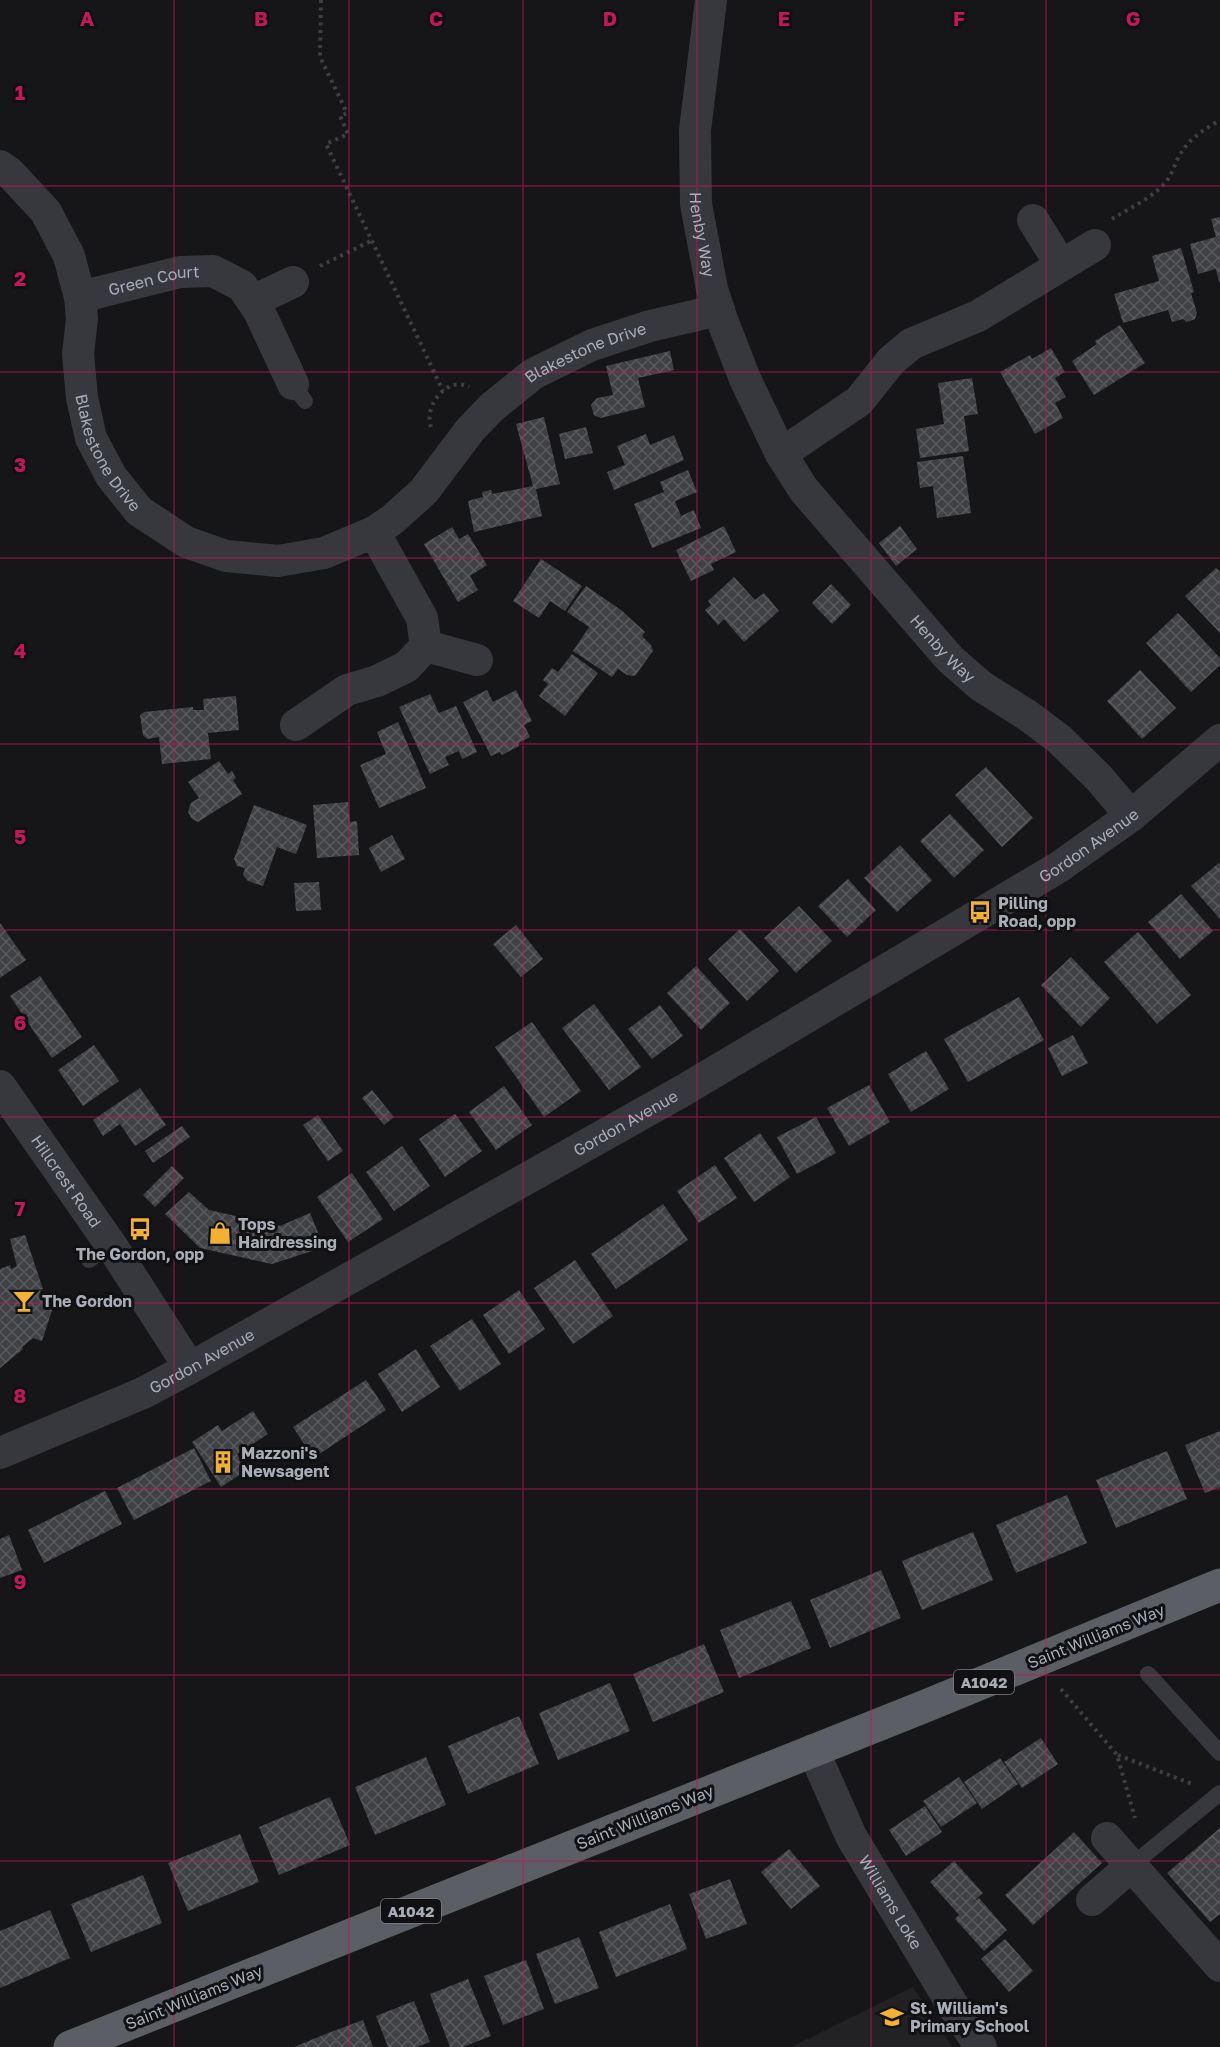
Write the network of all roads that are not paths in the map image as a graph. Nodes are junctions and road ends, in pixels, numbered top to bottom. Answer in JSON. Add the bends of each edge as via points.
{"nodes":[{"id":1,"x":711,"y":0,"type":"edge"},
{"id":2,"x":0,"y":166,"type":"edge"},
{"id":3,"x":1033,"y":220,"type":"dead end"},
{"id":4,"x":1095,"y":245,"type":"road end"},
{"id":5,"x":1061,"y":265,"type":"junction"},
{"id":6,"x":292,"y":282,"type":"road end"},
{"id":7,"x":80,"y":297,"type":"junction"},
{"id":8,"x":253,"y":301,"type":"junction"},
{"id":9,"x":719,"y":310,"type":"junction"},
{"id":10,"x":299,"y":392,"type":"dead end"},
{"id":11,"x":781,"y":454,"type":"junction"},
{"id":12,"x":374,"y":532,"type":"junction"},
{"id":13,"x":426,"y":646,"type":"junction"},
{"id":14,"x":477,"y":660,"type":"dead end"},
{"id":15,"x":296,"y":726,"type":"dead end"},
{"id":16,"x":1220,"y":740,"type":"edge"},
{"id":17,"x":1131,"y":816,"type":"junction"},
{"id":18,"x":0,"y":1086,"type":"edge"},
{"id":19,"x":190,"y":1368,"type":"junction"},
{"id":20,"x":0,"y":1453,"type":"edge"},
{"id":21,"x":1220,"y":1585,"type":"edge"},
{"id":22,"x":1148,"y":1674,"type":"dead end"},
{"id":23,"x":813,"y":1750,"type":"junction"},
{"id":24,"x":1220,"y":1753,"type":"edge"},
{"id":25,"x":1215,"y":1796,"type":"edge"},
{"id":26,"x":1107,"y":1838,"type":"dead end"},
{"id":27,"x":1141,"y":1858,"type":"junction"},
{"id":28,"x":1092,"y":1900,"type":"dead end"},
{"id":29,"x":1220,"y":1966,"type":"edge"},
{"id":30,"x":70,"y":2047,"type":"edge"},
{"id":31,"x":981,"y":2047,"type":"edge"}],
"edges":[{"from":1,"to":9,"type":"street","name":"Henby Way","via":[[695,130],[696,204]]},
{"from":2,"to":7,"type":"street","name":"Blakestone Drive","via":[[46,212],[69,256]]},
{"from":3,"to":5,"type":"street"},
{"from":4,"to":5,"type":"street"},
{"from":5,"to":11,"type":"street","via":[[978,316],[911,344],[891,361],[859,401]]},
{"from":6,"to":8,"type":"street"},
{"from":7,"to":8,"type":"street","name":"Green Court","via":[[180,272],[213,271],[242,286]]},
{"from":7,"to":12,"type":"street","name":"Blakestone Drive","via":[[78,354],[91,438],[111,476],[139,511],[186,542],[226,556],[278,561],[324,553]]},
{"from":8,"to":10,"type":"street","name":"Green Court"},
{"from":9,"to":11,"type":"street","name":"Henby Way","via":[[745,379]]},
{"from":9,"to":12,"type":"street","name":"Blakestone Drive","via":[[592,345],[533,374],[470,430],[424,491]]},
{"from":11,"to":17,"type":"street","name":"Henby Way","via":[[804,490],[950,659],[981,686],[1059,739]]},
{"from":12,"to":13,"type":"street","via":[[422,618]]},
{"from":13,"to":14,"type":"street"},
{"from":13,"to":15,"type":"street","via":[[406,667],[378,681],[346,690]]},
{"from":16,"to":17,"type":"street","name":"Gordon Avenue"},
{"from":17,"to":19,"type":"street","name":"Gordon Avenue","via":[[1059,867],[704,1078]]},
{"from":18,"to":19,"type":"street","name":"Hillcrest Road","via":[[100,1253]]},
{"from":19,"to":20,"type":"street","name":"Gordon Avenue","via":[[143,1393]]},
{"from":21,"to":23,"type":"highway","name":"Saint Williams Way","number":"A1042"},
{"from":22,"to":24,"type":"lane"},
{"from":23,"to":30,"type":"highway","name":"Saint Williams Way","number":"A1042"},
{"from":23,"to":31,"type":"street","name":"Williams Loke","via":[[851,1836]]},
{"from":25,"to":27,"type":"lane"},
{"from":26,"to":27,"type":"street"},
{"from":27,"to":28,"type":"street"},
{"from":27,"to":29,"type":"street"}]}
